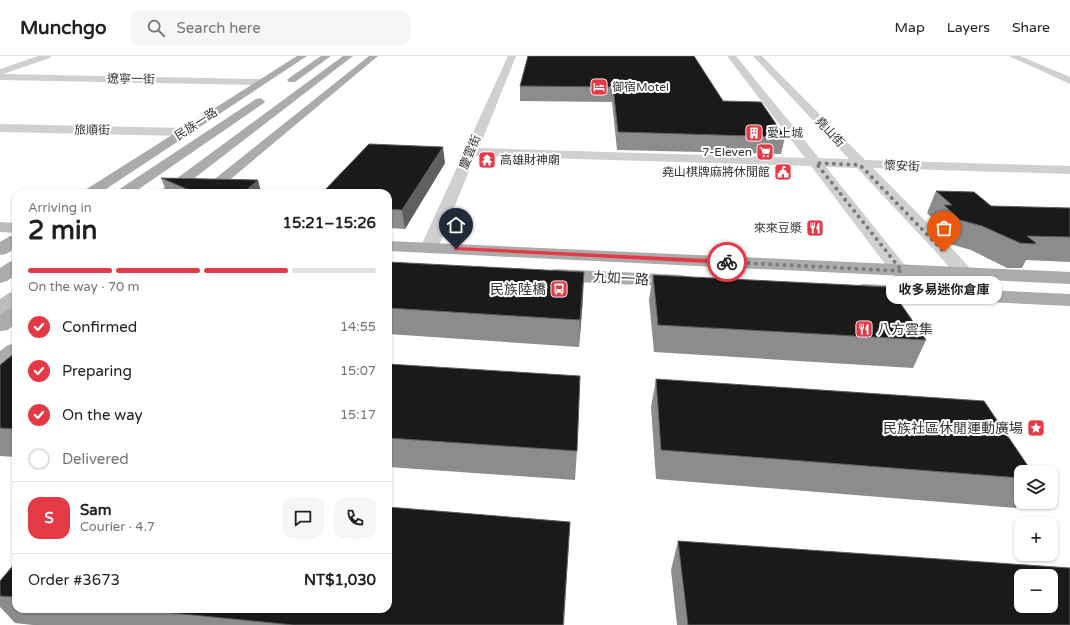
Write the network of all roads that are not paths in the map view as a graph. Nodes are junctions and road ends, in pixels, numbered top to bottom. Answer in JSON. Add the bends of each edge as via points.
{"nodes":[{"id":1,"x":47,"y":56,"type":"edge"},
{"id":2,"x":303,"y":56,"type":"edge"},
{"id":3,"x":327,"y":56,"type":"edge"},
{"id":4,"x":349,"y":56,"type":"edge"},
{"id":5,"x":374,"y":56,"type":"edge"},
{"id":6,"x":512,"y":56,"type":"edge"},
{"id":7,"x":731,"y":56,"type":"edge"},
{"id":8,"x":757,"y":56,"type":"edge"},
{"id":9,"x":1013,"y":56,"type":"edge"},
{"id":10,"x":0,"y":72,"type":"edge"},
{"id":11,"x":0,"y":77,"type":"edge"},
{"id":12,"x":1070,"y":81,"type":"edge"},
{"id":13,"x":262,"y":82,"type":"junction"},
{"id":14,"x":281,"y":87,"type":"dead end"},
{"id":15,"x":268,"y":96,"type":"dead end"},
{"id":16,"x":0,"y":128,"type":"edge"},
{"id":17,"x":184,"y":132,"type":"junction"},
{"id":18,"x":471,"y":152,"type":"junction"},
{"id":19,"x":816,"y":163,"type":"junction"},
{"id":20,"x":860,"y":165,"type":"junction"},
{"id":21,"x":1070,"y":170,"type":"edge"},
{"id":22,"x":96,"y":189,"type":"edge"},
{"id":23,"x":129,"y":189,"type":"edge"},
{"id":24,"x":171,"y":189,"type":"edge"},
{"id":25,"x":211,"y":189,"type":"edge"},
{"id":26,"x":0,"y":227,"type":"edge"},
{"id":27,"x":12,"y":228,"type":"edge"},
{"id":28,"x":392,"y":246,"type":"edge"},
{"id":29,"x":429,"y":248,"type":"junction"},
{"id":30,"x":12,"y":269,"type":"edge"},
{"id":31,"x":902,"y":271,"type":"junction"},
{"id":32,"x":540,"y":274,"type":"edge"},
{"id":33,"x":965,"y":274,"type":"junction"},
{"id":34,"x":0,"y":277,"type":"edge"},
{"id":35,"x":1070,"y":278,"type":"edge"},
{"id":36,"x":702,"y":282,"type":"edge"},
{"id":37,"x":847,"y":290,"type":"edge"},
{"id":38,"x":917,"y":293,"type":"junction"},
{"id":39,"x":985,"y":296,"type":"junction"},
{"id":40,"x":12,"y":300,"type":"edge"},
{"id":41,"x":1070,"y":300,"type":"edge"},
{"id":42,"x":0,"y":309,"type":"edge"},
{"id":43,"x":12,"y":316,"type":"edge"},
{"id":44,"x":0,"y":325,"type":"edge"},
{"id":45,"x":12,"y":353,"type":"edge"},
{"id":46,"x":0,"y":363,"type":"edge"}],
"edges":[{"from":1,"to":10,"type":"street"},
{"from":2,"to":13,"type":"main road","name":"民族一路"},
{"from":3,"to":14,"type":"main road"},
{"from":4,"to":24,"type":"main road"},
{"from":5,"to":25,"type":"main road"},
{"from":6,"to":18,"type":"street","name":"慶雲街"},
{"from":7,"to":19,"type":"street"},
{"from":8,"to":20,"type":"street","name":"堯山街"},
{"from":9,"to":12,"type":"street"},
{"from":11,"to":13,"type":"street","name":"遼寧一街"},
{"from":13,"to":17,"type":"main road","name":"民族一路"},
{"from":15,"to":23,"type":"main road","name":"民族一路"},
{"from":16,"to":17,"type":"street","name":"旅順街"},
{"from":17,"to":22,"type":"main road","name":"民族一路"},
{"from":18,"to":19,"type":"street","name":"懷安街"},
{"from":18,"to":29,"type":"street","name":"慶雲街"},
{"from":19,"to":20,"type":"street","name":"懷安街"},
{"from":19,"to":31,"type":"street"},
{"from":20,"to":21,"type":"street","name":"懷安街"},
{"from":20,"to":33,"type":"street","name":"堯山街"},
{"from":26,"to":27,"type":"street"},
{"from":28,"to":29,"type":"main road","name":"九如一路"},
{"from":29,"to":31,"type":"main road","name":"九如一路"},
{"from":30,"to":34,"type":"main road"},
{"from":31,"to":33,"type":"main road","name":"九如一路"},
{"from":31,"to":38,"type":"street"},
{"from":32,"to":36,"type":"main road","name":"九如一路"},
{"from":33,"to":35,"type":"main road","name":"九如一路"},
{"from":33,"to":39,"type":"street","name":"堯山街"},
{"from":37,"to":38,"type":"main road"},
{"from":38,"to":39,"type":"main road"},
{"from":39,"to":41,"type":"main road"},
{"from":40,"to":42,"type":"street"},
{"from":43,"to":44,"type":"main road"},
{"from":45,"to":46,"type":"main road"}]}
